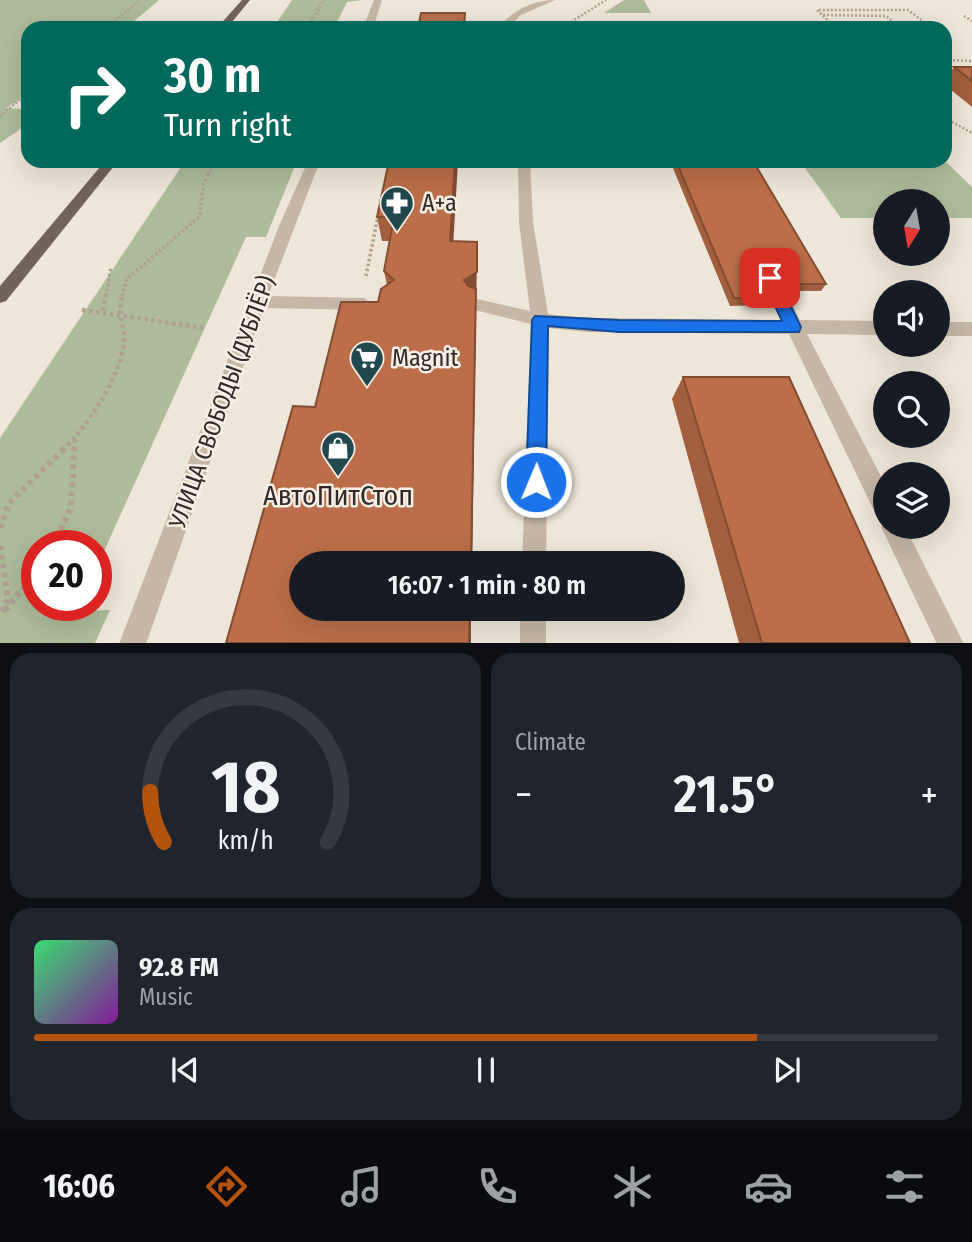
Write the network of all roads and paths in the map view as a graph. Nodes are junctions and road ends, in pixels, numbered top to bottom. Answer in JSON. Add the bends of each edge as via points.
{"nodes":[{"id":1,"x":140,"y":0,"type":"edge"},
{"id":2,"x":247,"y":0,"type":"edge"},
{"id":3,"x":324,"y":0,"type":"edge"},
{"id":4,"x":378,"y":0,"type":"edge"},
{"id":5,"x":551,"y":0,"type":"edge"},
{"id":6,"x":606,"y":0,"type":"edge"},
{"id":7,"x":822,"y":15,"type":"junction"},
{"id":8,"x":964,"y":16,"type":"dead end"},
{"id":9,"x":114,"y":21,"type":"edge"},
{"id":10,"x":228,"y":21,"type":"edge"},
{"id":11,"x":311,"y":21,"type":"edge"},
{"id":12,"x":370,"y":21,"type":"edge"},
{"id":13,"x":508,"y":21,"type":"edge"},
{"id":14,"x":572,"y":21,"type":"edge"},
{"id":15,"x":828,"y":21,"type":"edge"},
{"id":16,"x":892,"y":21,"type":"edge"},
{"id":17,"x":923,"y":21,"type":"edge"},
{"id":18,"x":972,"y":21,"type":"edge"},
{"id":19,"x":952,"y":60,"type":"edge"},
{"id":20,"x":972,"y":61,"type":"edge"},
{"id":21,"x":21,"y":99,"type":"edge"},
{"id":22,"x":0,"y":116,"type":"edge"},
{"id":23,"x":952,"y":122,"type":"edge"},
{"id":24,"x":972,"y":133,"type":"edge"},
{"id":25,"x":105,"y":168,"type":"edge"},
{"id":26,"x":212,"y":168,"type":"edge"},
{"id":27,"x":311,"y":168,"type":"edge"},
{"id":28,"x":524,"y":168,"type":"edge"},
{"id":29,"x":379,"y":213,"type":"edge"},
{"id":30,"x":111,"y":267,"type":"dead end"},
{"id":31,"x":770,"y":278,"type":"edge"},
{"id":32,"x":0,"y":297,"type":"edge"},
{"id":33,"x":260,"y":302,"type":"junction"},
{"id":34,"x":360,"y":304,"type":"junction"},
{"id":35,"x":388,"y":304,"type":"edge"},
{"id":36,"x":477,"y":304,"type":"edge"},
{"id":37,"x":82,"y":310,"type":"dead end"},
{"id":38,"x":103,"y":311,"type":"junction"},
{"id":39,"x":118,"y":312,"type":"junction"},
{"id":40,"x":540,"y":320,"type":"junction"},
{"id":41,"x":793,"y":327,"type":"junction"},
{"id":42,"x":205,"y":328,"type":"dead end"},
{"id":43,"x":873,"y":328,"type":"edge"},
{"id":44,"x":950,"y":328,"type":"edge"},
{"id":45,"x":972,"y":329,"type":"edge"},
{"id":46,"x":76,"y":438,"type":"junction"},
{"id":47,"x":873,"y":486,"type":"edge"},
{"id":48,"x":0,"y":528,"type":"edge"},
{"id":49,"x":60,"y":530,"type":"edge"},
{"id":50,"x":899,"y":539,"type":"edge"},
{"id":51,"x":0,"y":547,"type":"edge"},
{"id":52,"x":534,"y":551,"type":"edge"},
{"id":53,"x":21,"y":591,"type":"edge"},
{"id":54,"x":0,"y":616,"type":"edge"},
{"id":55,"x":533,"y":621,"type":"edge"},
{"id":56,"x":132,"y":643,"type":"edge"},
{"id":57,"x":533,"y":643,"type":"edge"},
{"id":58,"x":951,"y":643,"type":"edge"}],
"edges":[{"from":1,"to":9,"type":"path"},
{"from":2,"to":10,"type":"main road"},
{"from":3,"to":11,"type":"path"},
{"from":4,"to":12,"type":"street"},
{"from":5,"to":13,"type":"street"},
{"from":6,"to":14,"type":"path"},
{"from":7,"to":15,"type":"path"},
{"from":7,"to":16,"type":"path","via":[[886,16]]},
{"from":7,"to":17,"type":"path","via":[[817,10],[908,10]]},
{"from":8,"to":18,"type":"path"},
{"from":19,"to":20,"type":"path"},
{"from":21,"to":22,"type":"path"},
{"from":23,"to":24,"type":"path"},
{"from":25,"to":32,"type":"main road"},
{"from":26,"to":39,"type":"path","via":[[203,185],[200,216],[127,279]]},
{"from":27,"to":33,"type":"street","name":"УЛИЦА СВОБОДЫ (ДУБЛЁР)"},
{"from":28,"to":40,"type":"street","via":[[526,222]]},
{"from":29,"to":34,"type":"path"},
{"from":30,"to":38,"type":"path"},
{"from":31,"to":41,"type":"street"},
{"from":33,"to":34,"type":"street"},
{"from":33,"to":56,"type":"street","name":"УЛИЦА СВОБОДЫ (ДУБЛЁР)"},
{"from":34,"to":35,"type":"street"},
{"from":36,"to":40,"type":"street"},
{"from":37,"to":38,"type":"path"},
{"from":38,"to":39,"type":"path"},
{"from":39,"to":42,"type":"path"},
{"from":39,"to":46,"type":"path","via":[[124,340],[118,370]]},
{"from":40,"to":41,"type":"street","via":[[619,326]]},
{"from":40,"to":52,"type":"street"},
{"from":41,"to":43,"type":"street"},
{"from":41,"to":47,"type":"street"},
{"from":44,"to":45,"type":"street"},
{"from":46,"to":48,"type":"path","via":[[9,503]]},
{"from":46,"to":49,"type":"path","via":[[71,507]]},
{"from":50,"to":58,"type":"street"},
{"from":51,"to":54,"type":"path","via":[[8,600]]},
{"from":53,"to":54,"type":"path"},
{"from":55,"to":57,"type":"street"}]}
